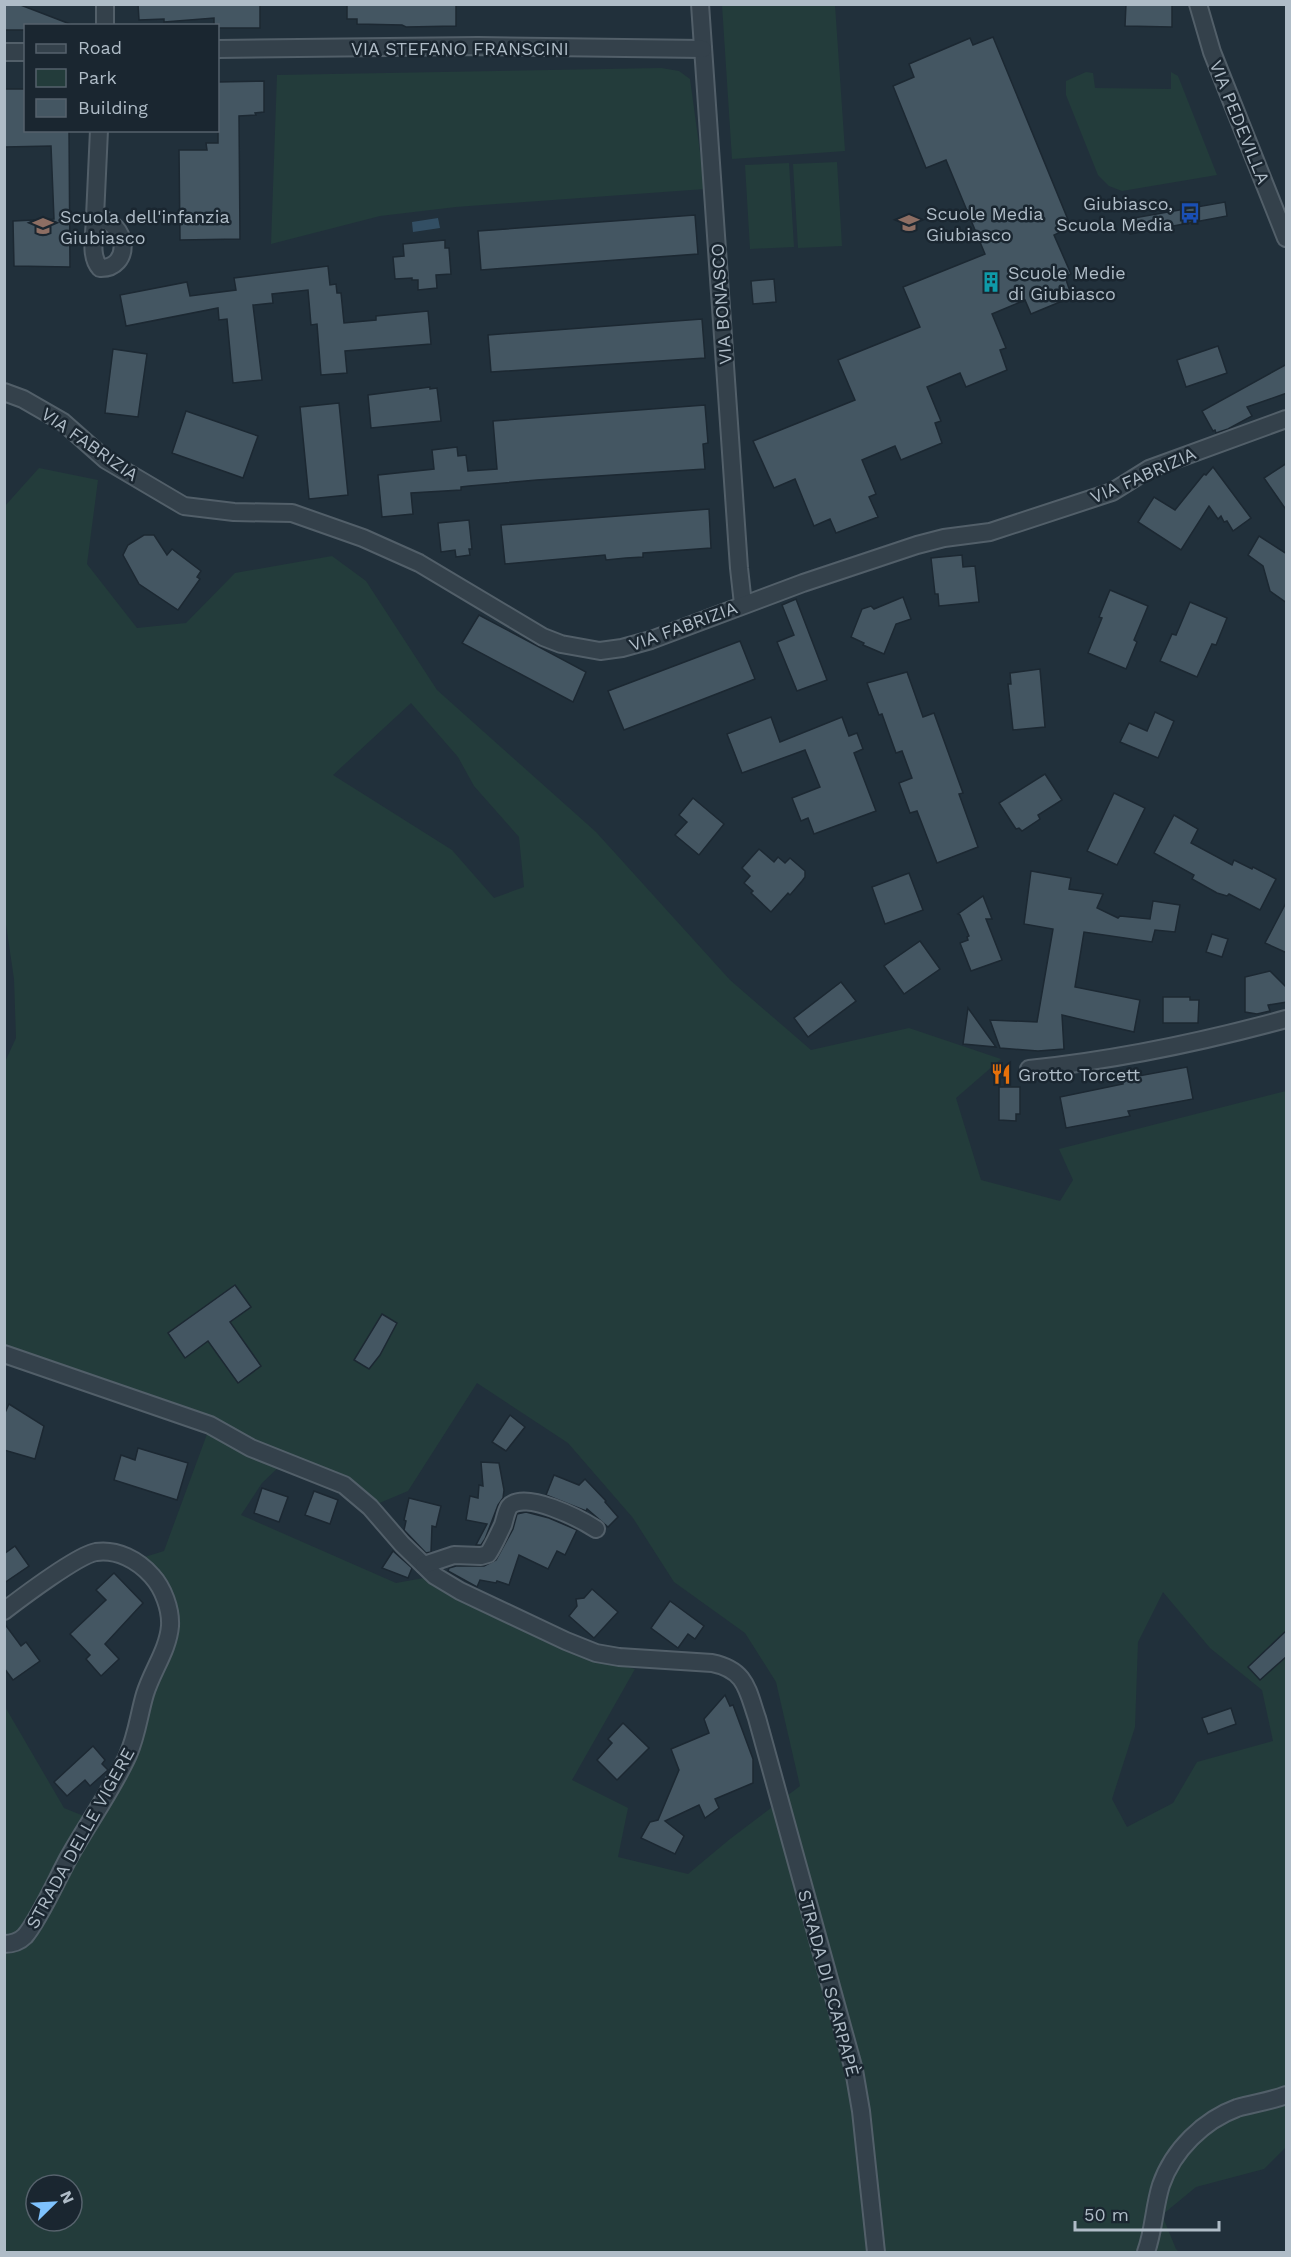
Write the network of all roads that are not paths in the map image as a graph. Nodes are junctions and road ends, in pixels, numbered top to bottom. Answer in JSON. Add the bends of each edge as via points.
{"nodes":[{"id":1,"x":105,"y":4,"type":"edge"},
{"id":2,"x":700,"y":4,"type":"edge"},
{"id":3,"x":1198,"y":4,"type":"edge"},
{"id":4,"x":105,"y":24,"type":"edge"},
{"id":5,"x":219,"y":49,"type":"edge"},
{"id":6,"x":703,"y":49,"type":"junction"},
{"id":7,"x":4,"y":52,"type":"edge"},
{"id":8,"x":24,"y":52,"type":"edge"},
{"id":9,"x":99,"y":132,"type":"edge"},
{"id":10,"x":95,"y":217,"type":"dead end"},
{"id":11,"x":1287,"y":238,"type":"edge"},
{"id":12,"x":4,"y":392,"type":"edge"},
{"id":13,"x":1287,"y":419,"type":"edge"},
{"id":14,"x":743,"y":604,"type":"junction"},
{"id":15,"x":1287,"y":1019,"type":"edge"},
{"id":16,"x":1029,"y":1069,"type":"dead end"},
{"id":17,"x":4,"y":1354,"type":"edge"},
{"id":18,"x":596,"y":1529,"type":"dead end"},
{"id":19,"x":424,"y":1565,"type":"junction"},
{"id":20,"x":4,"y":1611,"type":"edge"},
{"id":21,"x":4,"y":1944,"type":"edge"},
{"id":22,"x":1287,"y":2095,"type":"edge"},
{"id":23,"x":876,"y":2253,"type":"edge"},
{"id":24,"x":1146,"y":2253,"type":"edge"}],
"edges":[{"from":1,"to":4,"type":"street"},
{"from":2,"to":6,"type":"street","name":"VIA BONASCO"},
{"from":3,"to":11,"type":"street","name":"VIA PEDEVILLA","via":[[1212,52]]},
{"from":5,"to":6,"type":"street","name":"VIA STEFANO FRANSCINI"},
{"from":6,"to":14,"type":"street","name":"VIA BONASCO"},
{"from":7,"to":8,"type":"street"},
{"from":9,"to":10,"type":"street"},
{"from":12,"to":14,"type":"street","name":"VIA FABRIZIA","via":[[63,422],[106,459],[184,506],[292,513],[363,538],[419,563],[526,629],[561,644],[600,651],[622,648]]},
{"from":13,"to":14,"type":"street","name":"VIA FABRIZIA","via":[[1149,469],[1112,492],[990,532],[917,545]]},
{"from":15,"to":16,"type":"street","via":[[1093,1062]]},
{"from":17,"to":19,"type":"street","via":[[210,1425],[251,1448],[344,1485]]},
{"from":18,"to":19,"type":"street","via":[[574,1515],[528,1502],[514,1503],[488,1554],[454,1555]]},
{"from":19,"to":23,"type":"street","name":"STRADA DI SCARPAPÈ","via":[[460,1591],[596,1653],[712,1663],[737,1672],[745,1684],[854,2070]]},
{"from":20,"to":21,"type":"street","name":"STRADA DELLE VIGERE","via":[[87,1555],[103,1552],[130,1558],[146,1569],[159,1584],[170,1623],[124,1762],[29,1929],[18,1941]]},
{"from":22,"to":24,"type":"street","via":[[1235,2109],[1197,2132],[1162,2183]]}]}
